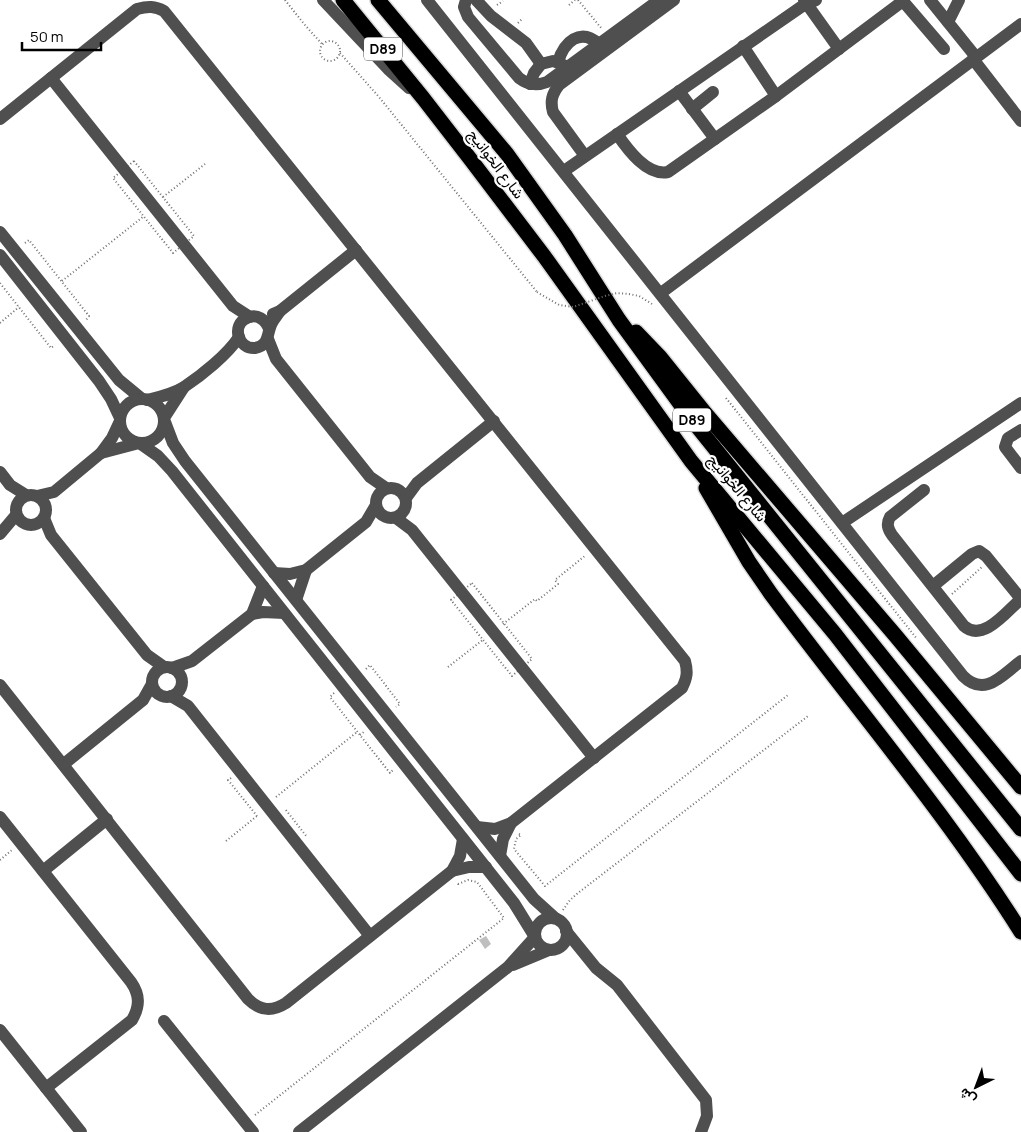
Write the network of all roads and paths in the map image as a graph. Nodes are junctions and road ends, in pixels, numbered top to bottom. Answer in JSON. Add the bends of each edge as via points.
{"nodes":[{"id":1,"x":285,"y":0,"type":"edge"},
{"id":2,"x":324,"y":0,"type":"edge"},
{"id":3,"x":343,"y":0,"type":"edge"},
{"id":4,"x":378,"y":0,"type":"edge"},
{"id":5,"x":427,"y":0,"type":"edge"},
{"id":6,"x":466,"y":0,"type":"edge"},
{"id":7,"x":476,"y":0,"type":"edge"},
{"id":8,"x":576,"y":0,"type":"edge"},
{"id":9,"x":659,"y":0,"type":"edge"},
{"id":10,"x":674,"y":0,"type":"edge"},
{"id":11,"x":930,"y":0,"type":"edge"},
{"id":12,"x":959,"y":0,"type":"edge"},
{"id":13,"x":809,"y":1,"type":"edge"},
{"id":14,"x":902,"y":1,"type":"edge"},
{"id":15,"x":569,"y":6,"type":"dead end"},
{"id":16,"x":948,"y":22,"type":"junction"},
{"id":17,"x":1021,"y":24,"type":"edge"},
{"id":18,"x":604,"y":40,"type":"junction"},
{"id":19,"x":322,"y":44,"type":"junction"},
{"id":20,"x":743,"y":46,"type":"junction"},
{"id":21,"x":840,"y":49,"type":"junction"},
{"id":22,"x":944,"y":49,"type":"dead end"},
{"id":23,"x":340,"y":53,"type":"junction"},
{"id":24,"x":974,"y":58,"type":"junction"},
{"id":25,"x":541,"y":64,"type":"junction"},
{"id":26,"x":563,"y":65,"type":"junction"},
{"id":27,"x":51,"y":78,"type":"junction"},
{"id":28,"x":530,"y":84,"type":"junction"},
{"id":29,"x":679,"y":91,"type":"junction"},
{"id":30,"x":713,"y":92,"type":"dead end"},
{"id":31,"x":776,"y":96,"type":"junction"},
{"id":32,"x":423,"y":98,"type":"junction"},
{"id":33,"x":692,"y":109,"type":"junction"},
{"id":34,"x":0,"y":119,"type":"edge"},
{"id":35,"x":1021,"y":121,"type":"edge"},
{"id":36,"x":616,"y":134,"type":"junction"},
{"id":37,"x":715,"y":140,"type":"junction"},
{"id":38,"x":585,"y":156,"type":"junction"},
{"id":39,"x":205,"y":164,"type":"dead end"},
{"id":40,"x":564,"y":171,"type":"junction"},
{"id":41,"x":152,"y":205,"type":"junction"},
{"id":42,"x":0,"y":232,"type":"edge"},
{"id":43,"x":356,"y":250,"type":"junction"},
{"id":44,"x":16,"y":251,"type":"junction"},
{"id":45,"x":0,"y":255,"type":"edge"},
{"id":46,"x":62,"y":281,"type":"junction"},
{"id":47,"x":0,"y":283,"type":"edge"},
{"id":48,"x":661,"y":293,"type":"junction"},
{"id":49,"x":655,"y":305,"type":"dead end"},
{"id":50,"x":233,"y":306,"type":"junction"},
{"id":51,"x":19,"y":307,"type":"junction"},
{"id":52,"x":280,"y":310,"type":"junction"},
{"id":53,"x":255,"y":317,"type":"junction"},
{"id":54,"x":619,"y":320,"type":"junction"},
{"id":55,"x":0,"y":323,"type":"edge"},
{"id":56,"x":76,"y":327,"type":"junction"},
{"id":57,"x":239,"y":331,"type":"junction"},
{"id":58,"x":64,"y":337,"type":"junction"},
{"id":59,"x":261,"y":340,"type":"junction"},
{"id":60,"x":227,"y":352,"type":"junction"},
{"id":61,"x":184,"y":387,"type":"junction"},
{"id":62,"x":724,"y":395,"type":"dead end"},
{"id":63,"x":145,"y":399,"type":"junction"},
{"id":64,"x":1021,"y":403,"type":"edge"},
{"id":65,"x":120,"y":420,"type":"junction"},
{"id":66,"x":164,"y":420,"type":"junction"},
{"id":67,"x":494,"y":421,"type":"junction"},
{"id":68,"x":1021,"y":430,"type":"edge"},
{"id":69,"x":140,"y":443,"type":"junction"},
{"id":70,"x":102,"y":453,"type":"junction"},
{"id":71,"x":691,"y":460,"type":"junction"},
{"id":72,"x":1021,"y":468,"type":"edge"},
{"id":73,"x":0,"y":472,"type":"edge"},
{"id":74,"x":10,"y":484,"type":"junction"},
{"id":75,"x":924,"y":490,"type":"dead end"},
{"id":76,"x":54,"y":492,"type":"junction"},
{"id":77,"x":32,"y":496,"type":"junction"},
{"id":78,"x":391,"y":503,"type":"junction"},
{"id":79,"x":16,"y":510,"type":"junction"},
{"id":80,"x":38,"y":519,"type":"junction"},
{"id":81,"x":842,"y":523,"type":"junction"},
{"id":82,"x":2,"y":533,"type":"edge"},
{"id":83,"x":595,"y":548,"type":"junction"},
{"id":84,"x":990,"y":561,"type":"junction"},
{"id":85,"x":306,"y":570,"type":"junction"},
{"id":86,"x":274,"y":573,"type":"junction"},
{"id":87,"x":263,"y":586,"type":"junction"},
{"id":88,"x":933,"y":586,"type":"junction"},
{"id":89,"x":296,"y":600,"type":"junction"},
{"id":90,"x":944,"y":600,"type":"junction"},
{"id":91,"x":284,"y":613,"type":"junction"},
{"id":92,"x":252,"y":614,"type":"junction"},
{"id":93,"x":493,"y":632,"type":"junction"},
{"id":94,"x":922,"y":646,"type":"dead end"},
{"id":95,"x":147,"y":655,"type":"junction"},
{"id":96,"x":192,"y":661,"type":"junction"},
{"id":97,"x":1021,"y":661,"type":"edge"},
{"id":98,"x":168,"y":667,"type":"junction"},
{"id":99,"x":448,"y":667,"type":"dead end"},
{"id":100,"x":153,"y":680,"type":"junction"},
{"id":101,"x":182,"y":683,"type":"junction"},
{"id":102,"x":0,"y":685,"type":"edge"},
{"id":103,"x":788,"y":695,"type":"dead end"},
{"id":104,"x":166,"y":696,"type":"junction"},
{"id":105,"x":143,"y":700,"type":"junction"},
{"id":106,"x":188,"y":706,"type":"junction"},
{"id":107,"x":808,"y":716,"type":"dead end"},
{"id":108,"x":357,"y":732,"type":"dead end"},
{"id":109,"x":594,"y":758,"type":"junction"},
{"id":110,"x":64,"y":764,"type":"junction"},
{"id":111,"x":1021,"y":787,"type":"edge"},
{"id":112,"x":276,"y":797,"type":"dead end"},
{"id":113,"x":268,"y":807,"type":"junction"},
{"id":114,"x":0,"y":817,"type":"edge"},
{"id":115,"x":107,"y":819,"type":"junction"},
{"id":116,"x":511,"y":824,"type":"junction"},
{"id":117,"x":477,"y":827,"type":"junction"},
{"id":118,"x":1021,"y":829,"type":"edge"},
{"id":119,"x":463,"y":839,"type":"junction"},
{"id":120,"x":226,"y":841,"type":"dead end"},
{"id":121,"x":21,"y":843,"type":"junction"},
{"id":122,"x":500,"y":856,"type":"junction"},
{"id":123,"x":0,"y":860,"type":"edge"},
{"id":124,"x":486,"y":867,"type":"junction"},
{"id":125,"x":43,"y":871,"type":"junction"},
{"id":126,"x":450,"y":872,"type":"junction"},
{"id":127,"x":1021,"y":874,"type":"edge"},
{"id":128,"x":560,"y":923,"type":"junction"},
{"id":129,"x":1021,"y":932,"type":"edge"},
{"id":130,"x":370,"y":936,"type":"junction"},
{"id":131,"x":535,"y":937,"type":"junction"},
{"id":132,"x":549,"y":950,"type":"junction"},
{"id":133,"x":508,"y":967,"type":"junction"},
{"id":134,"x":164,"y":1021,"type":"dead end"},
{"id":135,"x":0,"y":1030,"type":"edge"},
{"id":136,"x":46,"y":1088,"type":"junction"},
{"id":137,"x":249,"y":1127,"type":"edge"},
{"id":138,"x":81,"y":1132,"type":"edge"},
{"id":139,"x":299,"y":1132,"type":"edge"},
{"id":140,"x":701,"y":1132,"type":"edge"}],
"edges":[{"from":1,"to":19,"type":"path"},
{"from":2,"to":32,"type":"street","via":[[400,81]]},
{"from":3,"to":32,"type":"highway","name":"شارع الخوانيج","number":"D89"},
{"from":4,"to":54,"type":"highway","name":"شارع الخوانيج","number":"D89","via":[[507,154],[566,235]]},
{"from":5,"to":40,"type":"street"},
{"from":6,"to":28,"type":"street","via":[[464,7],[468,17],[519,78]]},
{"from":7,"to":25,"type":"street","via":[[496,21],[518,35]]},
{"from":8,"to":15,"type":"path"},
{"from":8,"to":18,"type":"path"},
{"from":9,"to":18,"type":"street"},
{"from":10,"to":38,"type":"street","via":[[554,91],[553,112]]},
{"from":11,"to":16,"type":"street"},
{"from":12,"to":16,"type":"street"},
{"from":13,"to":20,"type":"street"},
{"from":13,"to":21,"type":"street"},
{"from":14,"to":21,"type":"street"},
{"from":14,"to":22,"type":"street"},
{"from":16,"to":24,"type":"street"},
{"from":17,"to":24,"type":"street"},
{"from":18,"to":26,"type":"street"},
{"from":18,"to":26,"type":"street","via":[[574,38],[563,49]]},
{"from":19,"to":23,"type":"path","via":[[335,42]]},
{"from":19,"to":23,"type":"path","via":[[321,54],[325,59],[334,60]]},
{"from":20,"to":29,"type":"street"},
{"from":20,"to":31,"type":"street"},
{"from":21,"to":31,"type":"street"},
{"from":23,"to":49,"type":"path","bridge":true,"via":[[538,292],[559,305],[573,308],[617,294],[639,296]]},
{"from":24,"to":35,"type":"street"},
{"from":24,"to":48,"type":"street"},
{"from":25,"to":26,"type":"street"},
{"from":25,"to":28,"type":"street"},
{"from":26,"to":28,"type":"street","via":[[547,82]]},
{"from":27,"to":34,"type":"street"},
{"from":27,"to":41,"type":"street"},
{"from":27,"to":43,"type":"street","via":[[137,9],[146,6],[164,11]]},
{"from":29,"to":33,"type":"street"},
{"from":29,"to":36,"type":"street"},
{"from":30,"to":33,"type":"street"},
{"from":31,"to":37,"type":"street"},
{"from":32,"to":71,"type":"highway","name":"شارع الخوانيج","number":"D89","via":[[544,256]]},
{"from":33,"to":37,"type":"street"},
{"from":36,"to":37,"type":"street","via":[[637,158],[662,173]]},
{"from":36,"to":38,"type":"street"},
{"from":38,"to":40,"type":"street"},
{"from":39,"to":41,"type":"path"},
{"from":40,"to":48,"type":"street"},
{"from":41,"to":46,"type":"path"},
{"from":41,"to":50,"type":"street"},
{"from":42,"to":44,"type":"street"},
{"from":43,"to":52,"type":"street"},
{"from":43,"to":67,"type":"street"},
{"from":44,"to":46,"type":"path","via":[[29,240]]},
{"from":44,"to":56,"type":"street"},
{"from":45,"to":58,"type":"street"},
{"from":46,"to":56,"type":"path","via":[[90,316]]},
{"from":47,"to":51,"type":"path"},
{"from":48,"to":81,"type":"street"},
{"from":50,"to":53,"type":"street"},
{"from":50,"to":57,"type":"street"},
{"from":51,"to":55,"type":"path"},
{"from":51,"to":58,"type":"path","via":[[51,348]]},
{"from":52,"to":53,"type":"street"},
{"from":52,"to":59,"type":"street"},
{"from":53,"to":57,"type":"street","via":[[244,320]]},
{"from":53,"to":59,"type":"street","via":[[266,322]]},
{"from":54,"to":111,"type":"highway","via":[[660,357]]},
{"from":54,"to":118,"type":"highway","name":"شارع الخوانيج","number":"D89","via":[[692,420]]},
{"from":56,"to":63,"type":"street","via":[[119,380]]},
{"from":57,"to":59,"type":"street","via":[[242,342]]},
{"from":57,"to":60,"type":"street"},
{"from":58,"to":65,"type":"street","via":[[105,390]]},
{"from":59,"to":60,"type":"street"},
{"from":59,"to":78,"type":"street"},
{"from":60,"to":61,"type":"street"},
{"from":61,"to":63,"type":"street"},
{"from":61,"to":66,"type":"street"},
{"from":62,"to":94,"type":"path"},
{"from":63,"to":65,"type":"street","via":[[127,404]]},
{"from":63,"to":66,"type":"street","via":[[157,404]]},
{"from":64,"to":81,"type":"street"},
{"from":65,"to":69,"type":"street","via":[[125,436]]},
{"from":65,"to":70,"type":"street"},
{"from":66,"to":69,"type":"street","via":[[157,438]]},
{"from":66,"to":86,"type":"street","via":[[178,452]]},
{"from":67,"to":78,"type":"street"},
{"from":67,"to":83,"type":"street"},
{"from":68,"to":72,"type":"street","via":[[1008,438],[1005,447]]},
{"from":69,"to":70,"type":"street"},
{"from":69,"to":87,"type":"street","via":[[172,471]]},
{"from":70,"to":76,"type":"street"},
{"from":71,"to":127,"type":"highway","name":"شارع الخوانيج","number":"D89","via":[[835,634]]},
{"from":71,"to":129,"type":"highway","via":[[729,529],[766,586],[935,808]]},
{"from":73,"to":74,"type":"street"},
{"from":74,"to":77,"type":"street"},
{"from":74,"to":79,"type":"street"},
{"from":75,"to":88,"type":"street","via":[[887,522]]},
{"from":76,"to":77,"type":"street"},
{"from":76,"to":80,"type":"street"},
{"from":77,"to":79,"type":"street","via":[[20,499]]},
{"from":77,"to":80,"type":"street","via":[[43,501]]},
{"from":78,"to":85,"type":"street"},
{"from":78,"to":93,"type":"street"},
{"from":79,"to":80,"type":"street","via":[[20,521]]},
{"from":79,"to":82,"type":"street"},
{"from":80,"to":82,"type":"street"},
{"from":80,"to":95,"type":"street"},
{"from":81,"to":97,"type":"street","via":[[970,683],[988,685]]},
{"from":83,"to":93,"type":"path","via":[[555,580],[558,584]]},
{"from":83,"to":109,"type":"street","via":[[680,654],[687,670],[682,688]]},
{"from":84,"to":88,"type":"street","via":[[983,553],[975,552]]},
{"from":84,"to":90,"type":"path"},
{"from":84,"to":90,"type":"street","via":[[1021,599],[985,630],[974,632],[964,626]]},
{"from":85,"to":86,"type":"street"},
{"from":85,"to":89,"type":"street"},
{"from":86,"to":89,"type":"street"},
{"from":87,"to":91,"type":"street"},
{"from":87,"to":92,"type":"street"},
{"from":88,"to":90,"type":"street"},
{"from":89,"to":117,"type":"street"},
{"from":91,"to":92,"type":"street"},
{"from":91,"to":119,"type":"street"},
{"from":92,"to":96,"type":"street"},
{"from":93,"to":99,"type":"path"},
{"from":93,"to":109,"type":"street"},
{"from":95,"to":98,"type":"street"},
{"from":95,"to":100,"type":"street"},
{"from":96,"to":98,"type":"street"},
{"from":96,"to":101,"type":"street"},
{"from":98,"to":100,"type":"street","via":[[157,671]]},
{"from":98,"to":101,"type":"street","via":[[179,673]]},
{"from":100,"to":104,"type":"street","via":[[155,690]]},
{"from":100,"to":105,"type":"street"},
{"from":101,"to":104,"type":"street","via":[[177,693]]},
{"from":101,"to":106,"type":"street"},
{"from":102,"to":110,"type":"street"},
{"from":103,"to":116,"type":"path","via":[[545,886],[514,849],[516,839],[521,835]]},
{"from":104,"to":105,"type":"street"},
{"from":104,"to":106,"type":"street"},
{"from":105,"to":110,"type":"street"},
{"from":106,"to":113,"type":"street"},
{"from":107,"to":128,"type":"path","via":[[578,893],[564,909]]},
{"from":108,"to":112,"type":"path"},
{"from":109,"to":116,"type":"street"},
{"from":110,"to":115,"type":"street"},
{"from":113,"to":120,"type":"path"},
{"from":113,"to":130,"type":"street"},
{"from":114,"to":121,"type":"street"},
{"from":115,"to":125,"type":"street"},
{"from":115,"to":130,"type":"street","via":[[248,998],[262,1009],[279,1008]]},
{"from":116,"to":117,"type":"street","via":[[495,829]]},
{"from":116,"to":122,"type":"street","via":[[503,839]]},
{"from":117,"to":122,"type":"street"},
{"from":119,"to":124,"type":"street"},
{"from":119,"to":126,"type":"street","via":[[460,856]]},
{"from":121,"to":123,"type":"path"},
{"from":121,"to":125,"type":"street"},
{"from":122,"to":128,"type":"street","via":[[534,899]]},
{"from":124,"to":126,"type":"street"},
{"from":124,"to":131,"type":"street"},
{"from":125,"to":136,"type":"street","via":[[137,990],[139,1001],[132,1020]]},
{"from":126,"to":130,"type":"street"},
{"from":126,"to":137,"type":"path","via":[[458,884],[468,880],[477,882],[504,918]]},
{"from":128,"to":131,"type":"street","via":[[548,918],[542,920],[535,930]]},
{"from":128,"to":132,"type":"street","via":[[564,943]]},
{"from":128,"to":140,"type":"street","via":[[596,968],[617,985],[706,1100],[707,1116]]},
{"from":131,"to":132,"type":"street","via":[[540,946]]},
{"from":131,"to":133,"type":"street"},
{"from":132,"to":133,"type":"street"},
{"from":133,"to":139,"type":"street"},
{"from":134,"to":137,"type":"street"},
{"from":135,"to":136,"type":"street"},
{"from":136,"to":138,"type":"street"}]}
